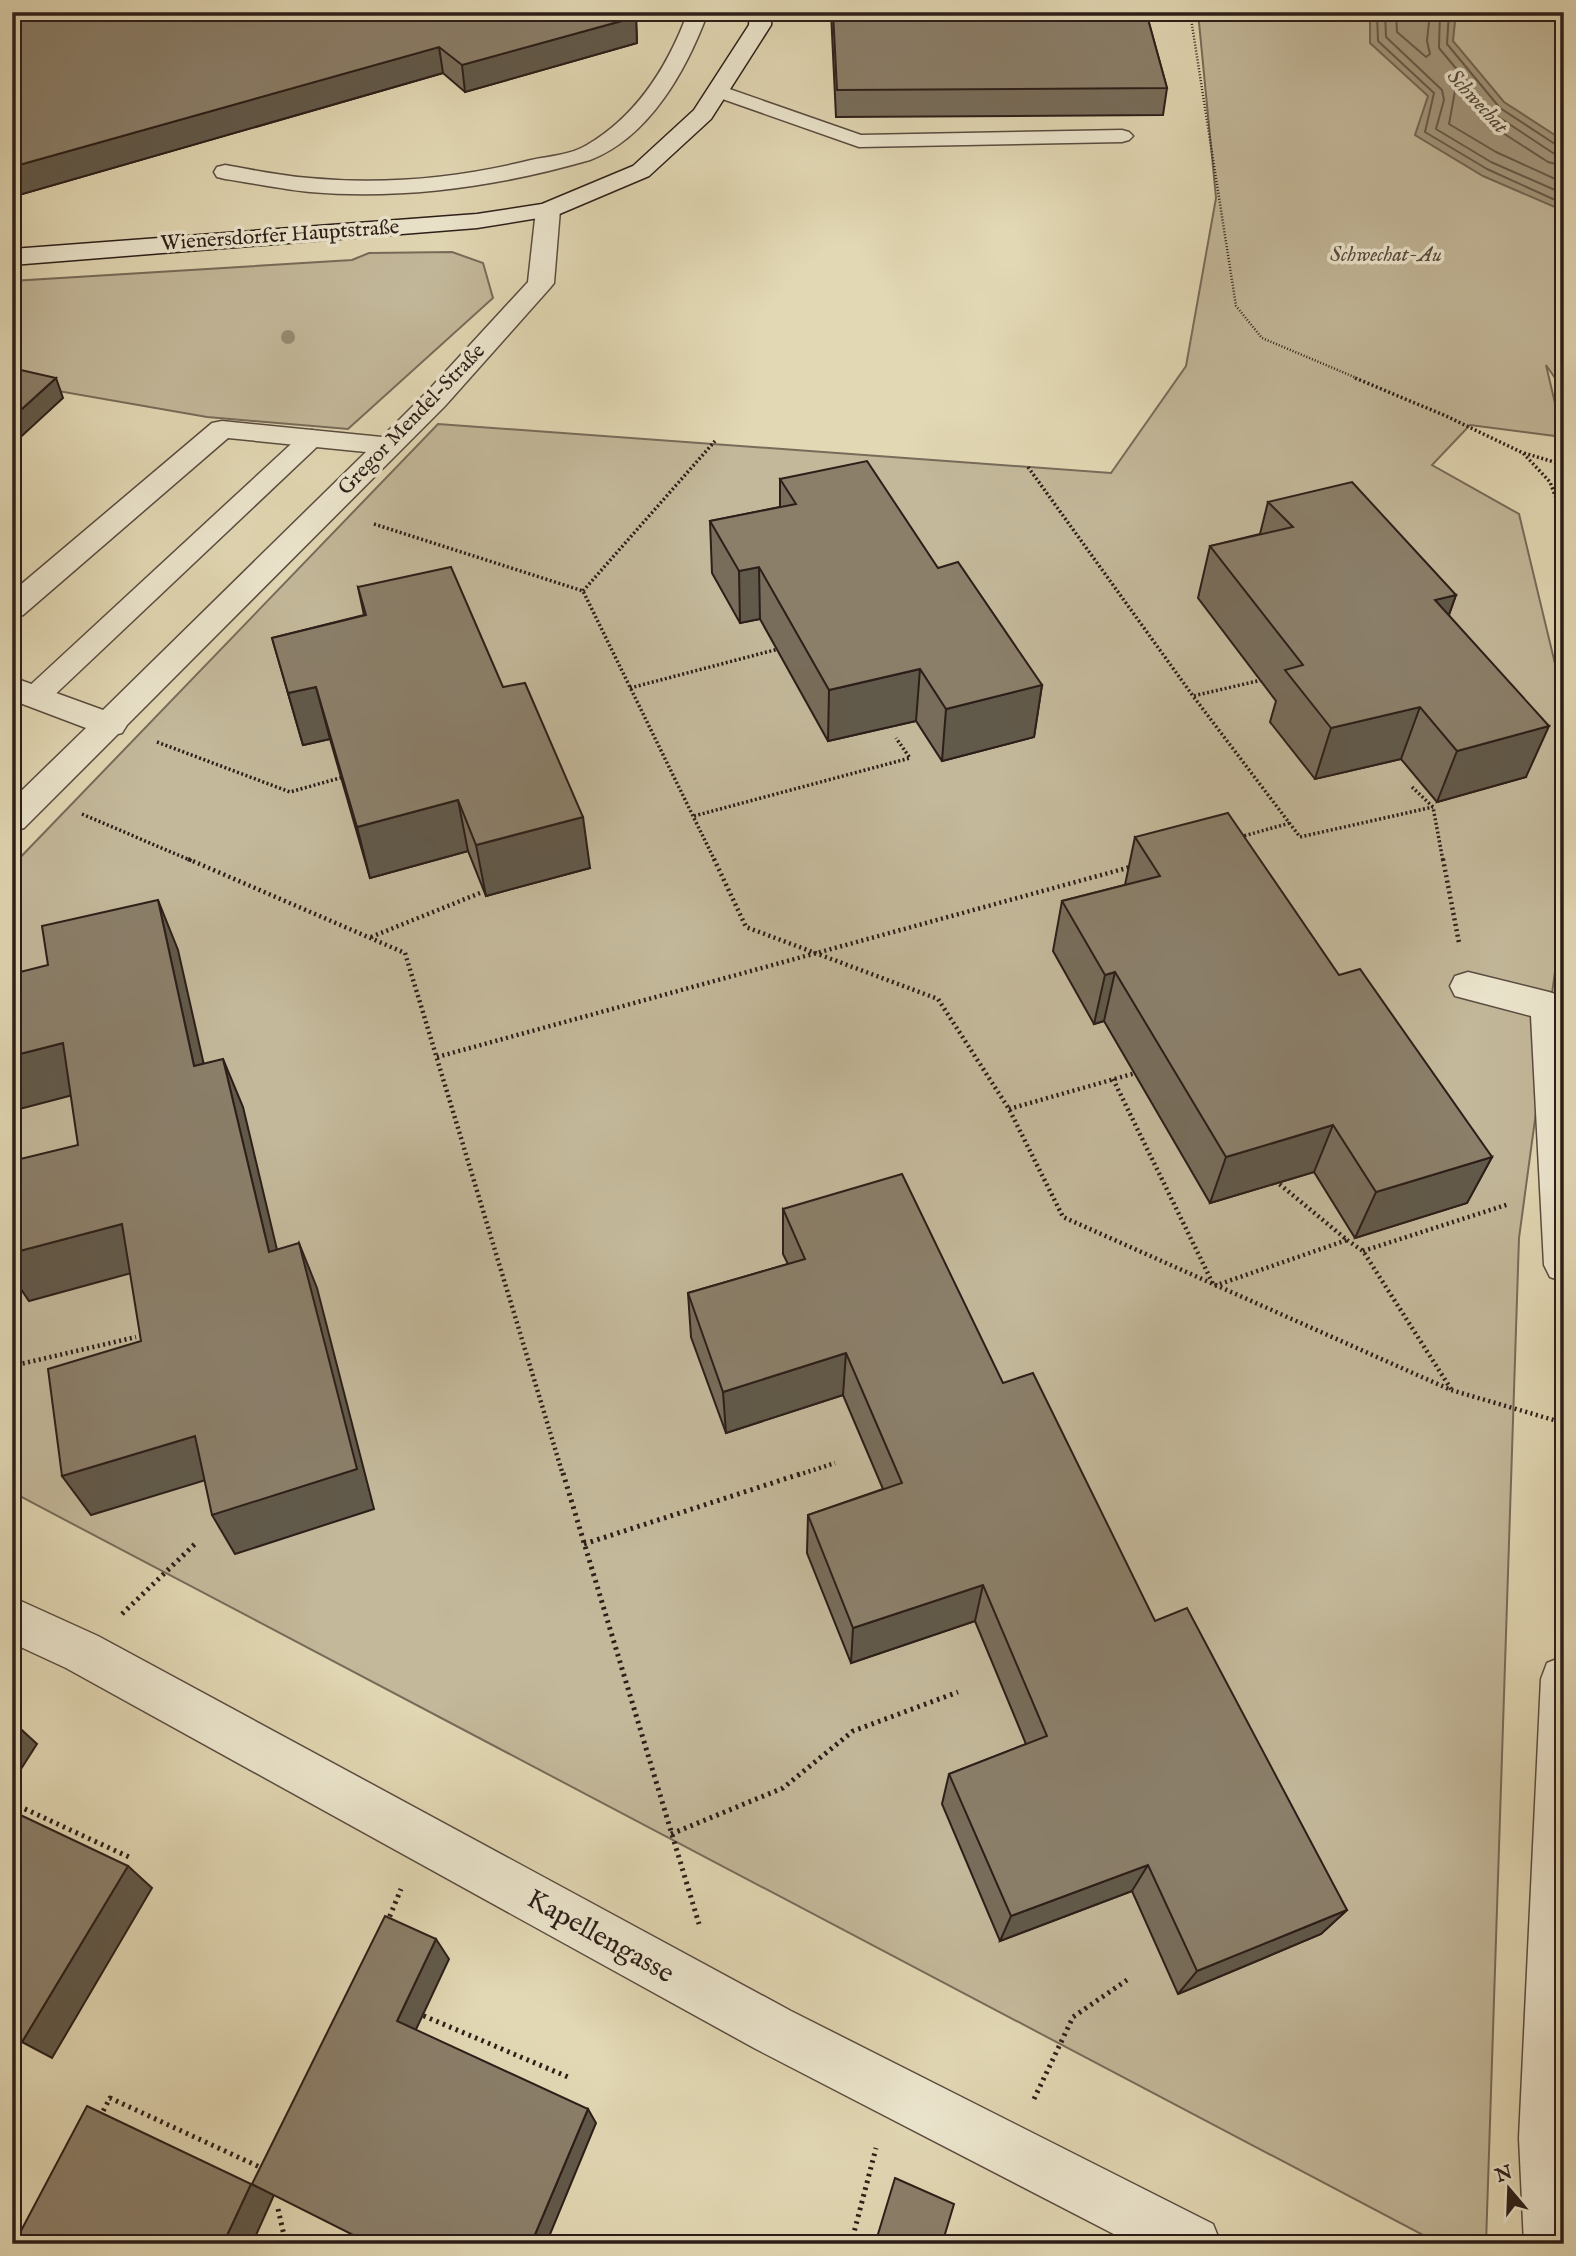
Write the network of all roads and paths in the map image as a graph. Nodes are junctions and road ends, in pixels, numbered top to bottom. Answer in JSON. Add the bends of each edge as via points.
{"nodes":[{"id":1,"x":698,"y":12,"type":"edge"},
{"id":2,"x":761,"y":12,"type":"edge"},
{"id":3,"x":1190,"y":12,"type":"edge"},
{"id":4,"x":718,"y":91,"type":"junction"},
{"id":5,"x":1122,"y":136,"type":"dead end"},
{"id":6,"x":225,"y":172,"type":"dead end"},
{"id":7,"x":548,"y":211,"type":"junction"},
{"id":8,"x":12,"y":257,"type":"edge"},
{"id":9,"x":312,"y":438,"type":"junction"},
{"id":10,"x":715,"y":441,"type":"dead end"},
{"id":11,"x":389,"y":446,"type":"junction"},
{"id":12,"x":1523,"y":453,"type":"junction"},
{"id":13,"x":1564,"y":465,"type":"edge"},
{"id":14,"x":1028,"y":467,"type":"dead end"},
{"id":15,"x":326,"y":509,"type":"junction"},
{"id":16,"x":1564,"y":519,"type":"edge"},
{"id":17,"x":583,"y":591,"type":"junction"},
{"id":18,"x":12,"y":608,"type":"edge"},
{"id":19,"x":792,"y":646,"type":"edge"},
{"id":20,"x":1268,"y":679,"type":"edge"},
{"id":21,"x":630,"y":688,"type":"junction"},
{"id":22,"x":24,"y":692,"type":"edge"},
{"id":23,"x":1193,"y":696,"type":"junction"},
{"id":24,"x":111,"y":725,"type":"junction"},
{"id":25,"x":896,"y":738,"type":"edge"},
{"id":26,"x":356,"y":773,"type":"edge"},
{"id":27,"x":1412,"y":787,"type":"dead end"},
{"id":28,"x":40,"y":795,"type":"junction"},
{"id":29,"x":1433,"y":807,"type":"junction"},
{"id":30,"x":694,"y":816,"type":"junction"},
{"id":31,"x":12,"y":820,"type":"edge"},
{"id":32,"x":1290,"y":823,"type":"junction"},
{"id":33,"x":1237,"y":838,"type":"edge"},
{"id":34,"x":1144,"y":863,"type":"dead end"},
{"id":35,"x":480,"y":893,"type":"edge"},
{"id":36,"x":370,"y":937,"type":"junction"},
{"id":37,"x":813,"y":953,"type":"junction"},
{"id":38,"x":1468,"y":986,"type":"joint"},
{"id":39,"x":437,"y":1057,"type":"junction"},
{"id":40,"x":1140,"y":1072,"type":"edge"},
{"id":41,"x":1113,"y":1079,"type":"junction"},
{"id":42,"x":1009,"y":1109,"type":"junction"},
{"id":43,"x":1278,"y":1183,"type":"edge"},
{"id":44,"x":1559,"y":1188,"type":"junction"},
{"id":45,"x":1347,"y":1240,"type":"junction"},
{"id":46,"x":1363,"y":1251,"type":"junction"},
{"id":47,"x":1564,"y":1265,"type":"edge"},
{"id":48,"x":1214,"y":1286,"type":"junction"},
{"id":49,"x":135,"y":1337,"type":"edge"},
{"id":50,"x":12,"y":1366,"type":"edge"},
{"id":51,"x":1451,"y":1390,"type":"junction"},
{"id":52,"x":1564,"y":1423,"type":"edge"},
{"id":53,"x":835,"y":1463,"type":"dead end"},
{"id":54,"x":197,"y":1542,"type":"dead end"},
{"id":55,"x":584,"y":1544,"type":"junction"},
{"id":56,"x":12,"y":1619,"type":"edge"},
{"id":57,"x":82,"y":1652,"type":"junction"},
{"id":58,"x":1564,"y":1679,"type":"edge"},
{"id":59,"x":958,"y":1692,"type":"dead end"},
{"id":60,"x":12,"y":1803,"type":"edge"},
{"id":61,"x":671,"y":1834,"type":"junction"},
{"id":62,"x":422,"y":1840,"type":"junction"},
{"id":63,"x":129,"y":1857,"type":"dead end"},
{"id":64,"x":385,"y":1926,"type":"edge"},
{"id":65,"x":1127,"y":1980,"type":"dead end"},
{"id":66,"x":724,"y":2006,"type":"junction"},
{"id":67,"x":408,"y":2009,"type":"edge"},
{"id":68,"x":568,"y":2077,"type":"dead end"},
{"id":69,"x":891,"y":2093,"type":"junction"},
{"id":70,"x":97,"y":2123,"type":"edge"},
{"id":71,"x":1009,"y":2154,"type":"junction"},
{"id":72,"x":270,"y":2172,"type":"edge"},
{"id":73,"x":278,"y":2209,"type":"edge"},
{"id":74,"x":854,"y":2243,"type":"edge"},
{"id":75,"x":286,"y":2244,"type":"edge"},
{"id":76,"x":1194,"y":2244,"type":"edge"},
{"id":77,"x":1552,"y":2244,"type":"edge"}],
"edges":[{"from":1,"to":6,"type":"lane","via":[[658,92],[631,124],[591,151],[500,176],[394,186],[310,185]]},
{"from":2,"to":4,"type":"street","via":[[760,25]]},
{"from":3,"to":12,"type":"path","via":[[1236,306],[1262,338]]},
{"from":4,"to":5,"type":"lane","via":[[859,141]]},
{"from":4,"to":7,"type":"street","via":[[703,114],[641,172]]},
{"from":7,"to":8,"type":"street","name":"Wienersdorfer Hauptstraße","via":[[477,221]]},
{"from":7,"to":11,"type":"street","name":"Gregor Mendel-Straße","via":[[541,283]]},
{"from":9,"to":11,"type":"street"},
{"from":9,"to":18,"type":"street","via":[[222,429]]},
{"from":9,"to":22,"type":"lane"},
{"from":10,"to":17,"type":"path"},
{"from":11,"to":15,"type":"street","name":"Gregor Mendel-Straße"},
{"from":12,"to":13,"type":"path"},
{"from":12,"to":16,"type":"path","via":[[1550,482]]},
{"from":14,"to":23,"type":"path"},
{"from":15,"to":17,"type":"path"},
{"from":15,"to":24,"type":"street","name":"Gregor Mendel-Straße"},
{"from":17,"to":21,"type":"path"},
{"from":19,"to":21,"type":"path"},
{"from":20,"to":23,"type":"path"},
{"from":21,"to":30,"type":"path"},
{"from":22,"to":24,"type":"street"},
{"from":23,"to":32,"type":"path"},
{"from":24,"to":26,"type":"path","via":[[290,792]]},
{"from":24,"to":28,"type":"street","name":"Gregor Mendel-Straße"},
{"from":25,"to":30,"type":"path","via":[[910,758]]},
{"from":27,"to":29,"type":"path"},
{"from":28,"to":31,"type":"street","name":"Gregor Mendel-Straße"},
{"from":28,"to":36,"type":"path"},
{"from":29,"to":32,"type":"path","via":[[1300,837]]},
{"from":29,"to":38,"type":"path"},
{"from":30,"to":37,"type":"path","via":[[746,927]]},
{"from":32,"to":33,"type":"path"},
{"from":34,"to":37,"type":"path"},
{"from":35,"to":36,"type":"path"},
{"from":36,"to":39,"type":"path","via":[[405,953]]},
{"from":37,"to":39,"type":"path"},
{"from":37,"to":42,"type":"path","via":[[937,999]]},
{"from":38,"to":44,"type":"street","via":[[1549,1006]]},
{"from":39,"to":55,"type":"path"},
{"from":40,"to":41,"type":"path"},
{"from":41,"to":42,"type":"path"},
{"from":41,"to":48,"type":"path"},
{"from":42,"to":48,"type":"path","via":[[1063,1217]]},
{"from":43,"to":45,"type":"path"},
{"from":44,"to":46,"type":"path"},
{"from":44,"to":47,"type":"street"},
{"from":45,"to":46,"type":"path"},
{"from":45,"to":48,"type":"path"},
{"from":46,"to":51,"type":"path"},
{"from":48,"to":51,"type":"path"},
{"from":49,"to":50,"type":"path"},
{"from":51,"to":52,"type":"path"},
{"from":53,"to":55,"type":"path"},
{"from":54,"to":57,"type":"path"},
{"from":55,"to":61,"type":"path"},
{"from":56,"to":57,"type":"street","name":"Kapellengasse"},
{"from":57,"to":62,"type":"street","name":"Kapellengasse"},
{"from":58,"to":77,"type":"street","via":[[1546,2138]]},
{"from":59,"to":61,"type":"path","via":[[853,1731],[783,1788]]},
{"from":60,"to":63,"type":"path"},
{"from":61,"to":66,"type":"path"},
{"from":62,"to":64,"type":"path"},
{"from":62,"to":66,"type":"street","name":"Kapellengasse"},
{"from":65,"to":71,"type":"path","via":[[1073,2017]]},
{"from":66,"to":69,"type":"street","name":"Kapellengasse"},
{"from":67,"to":68,"type":"path"},
{"from":69,"to":71,"type":"street","name":"Kapellengasse"},
{"from":69,"to":74,"type":"path"},
{"from":70,"to":72,"type":"path","via":[[110,2098]]},
{"from":71,"to":76,"type":"street","name":"Kapellengasse"},
{"from":73,"to":75,"type":"path"}]}
